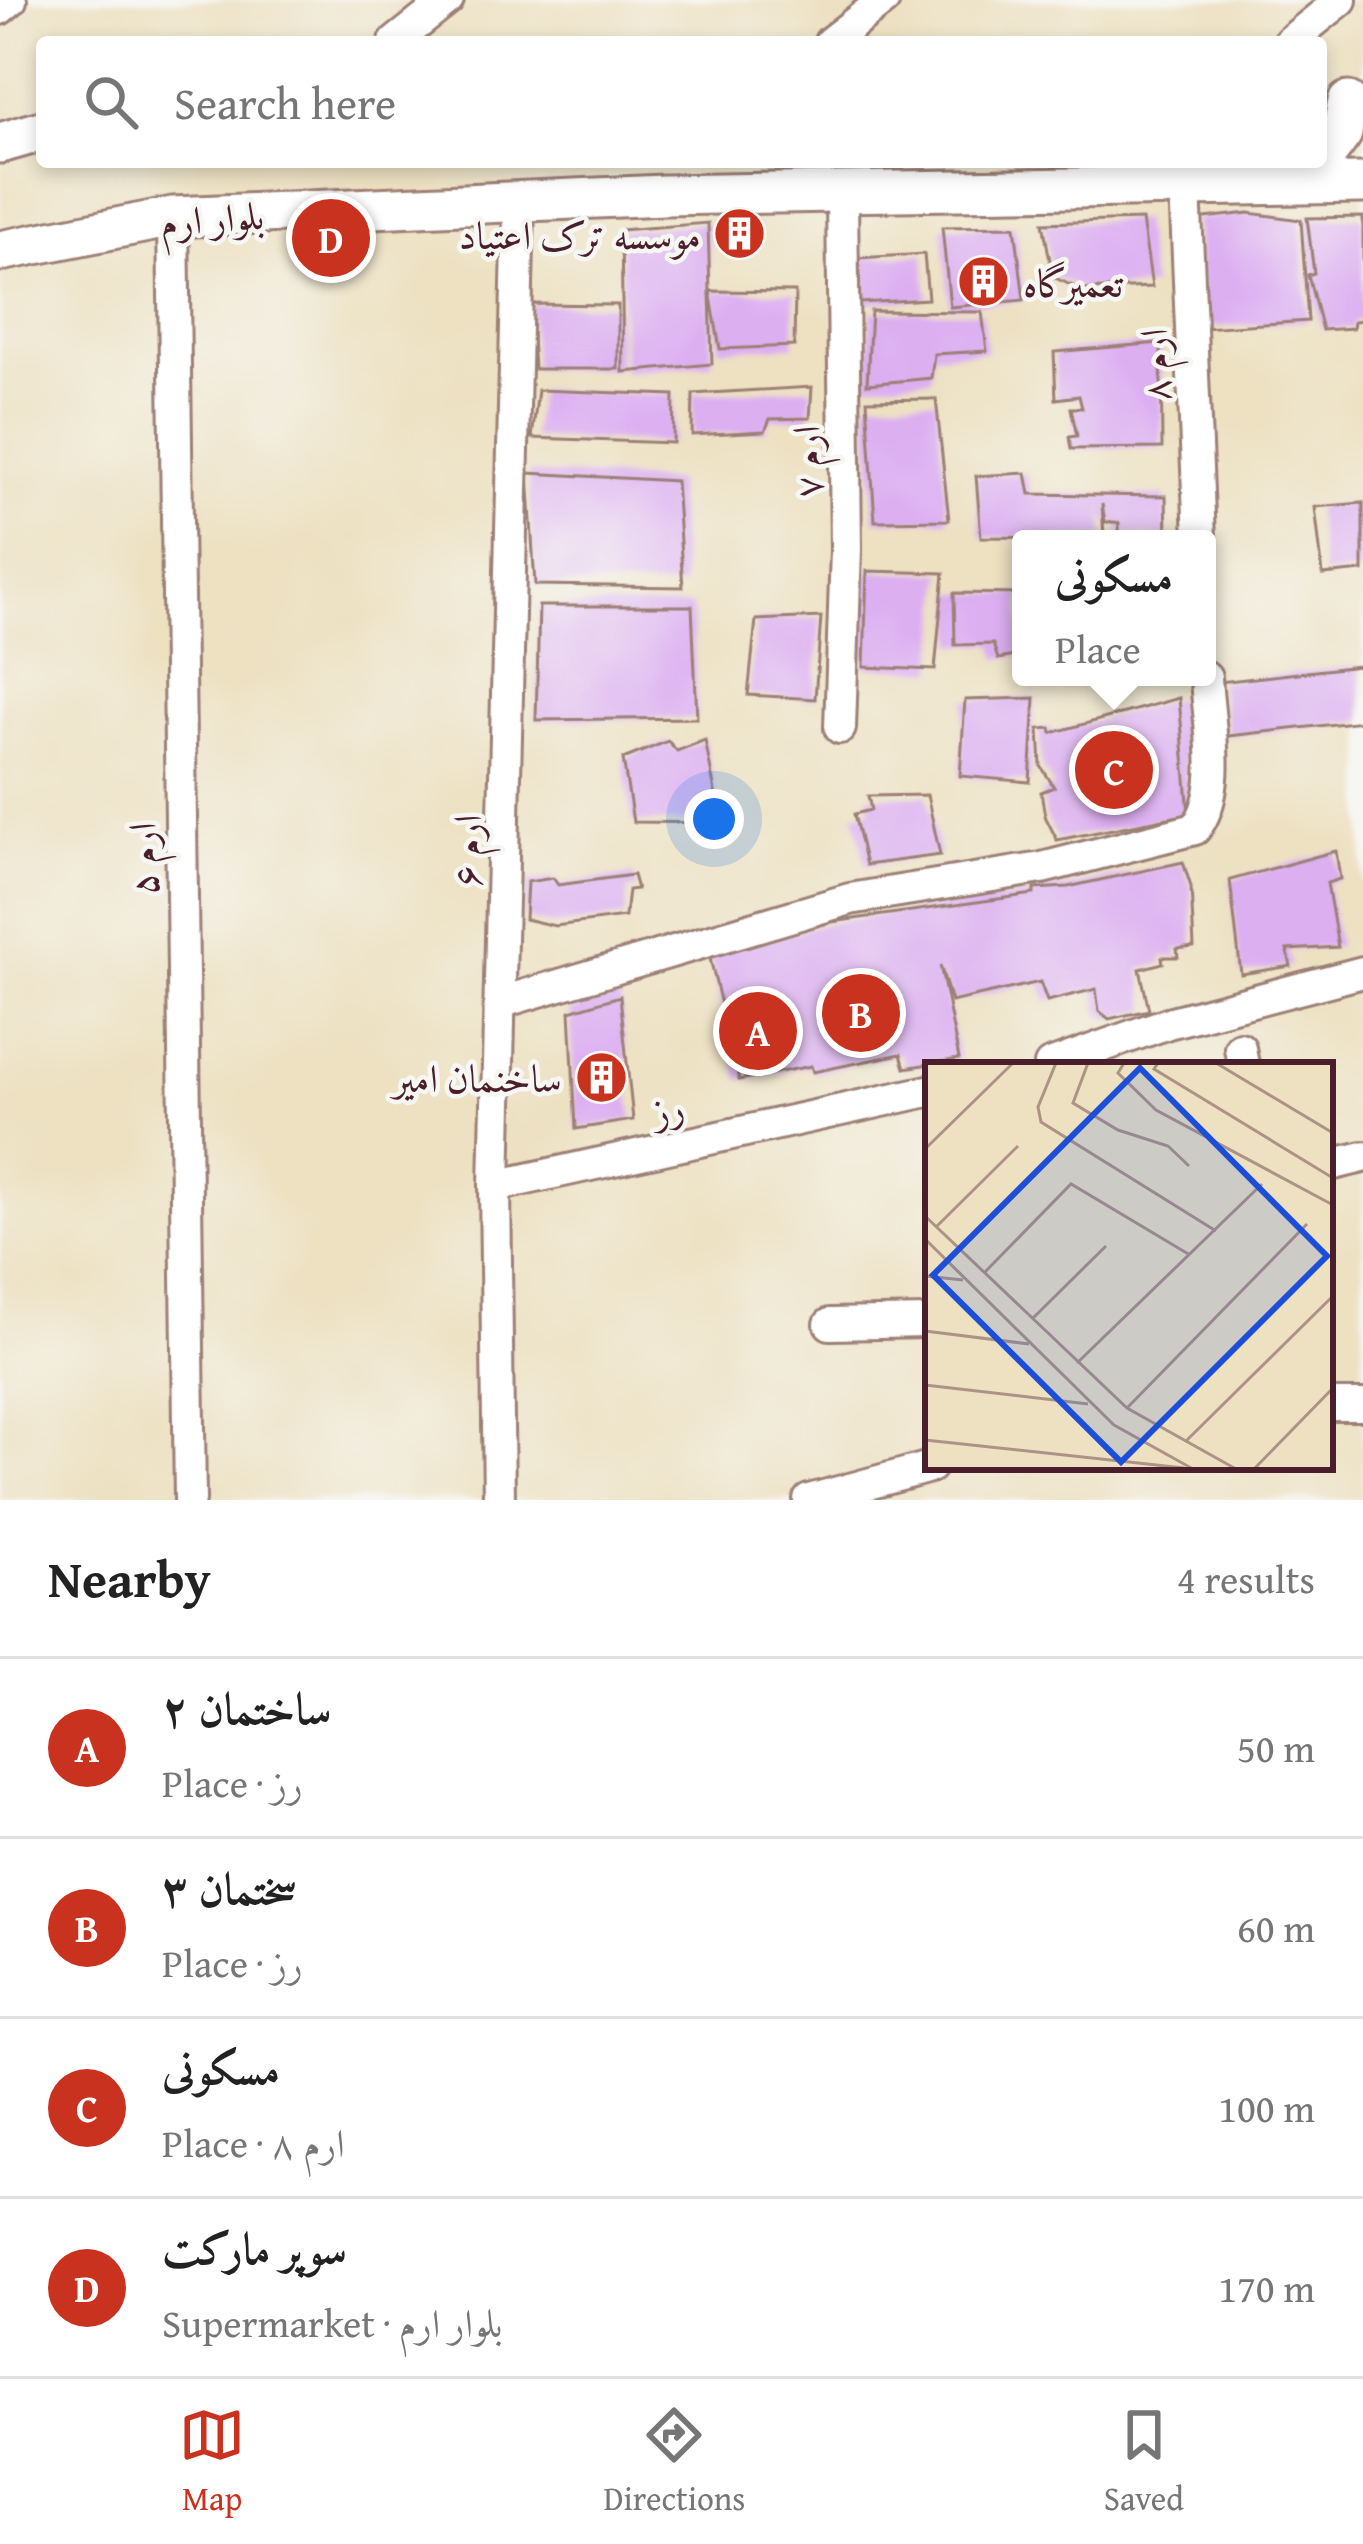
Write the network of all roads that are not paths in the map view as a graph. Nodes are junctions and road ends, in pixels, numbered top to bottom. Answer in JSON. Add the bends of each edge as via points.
{"nodes":[{"id":1,"x":10,"y":0,"type":"edge"},
{"id":2,"x":448,"y":0,"type":"edge"},
{"id":3,"x":884,"y":0,"type":"edge"},
{"id":4,"x":1342,"y":0,"type":"edge"},
{"id":5,"x":0,"y":9,"type":"edge"},
{"id":6,"x":403,"y":36,"type":"edge"},
{"id":7,"x":838,"y":36,"type":"edge"},
{"id":8,"x":1297,"y":36,"type":"edge"},
{"id":9,"x":1344,"y":102,"type":"edge"},
{"id":10,"x":36,"y":133,"type":"edge"},
{"id":11,"x":0,"y":142,"type":"edge"},
{"id":12,"x":1327,"y":151,"type":"edge"},
{"id":13,"x":1312,"y":169,"type":"edge"},
{"id":14,"x":1363,"y":183,"type":"edge"},
{"id":15,"x":1185,"y":187,"type":"junction"},
{"id":16,"x":842,"y":196,"type":"junction"},
{"id":17,"x":519,"y":203,"type":"junction"},
{"id":18,"x":172,"y":217,"type":"junction"},
{"id":19,"x":0,"y":251,"type":"edge"},
{"id":20,"x":1200,"y":530,"type":"edge"},
{"id":21,"x":1206,"y":686,"type":"edge"},
{"id":22,"x":840,"y":728,"type":"dead end"},
{"id":23,"x":1363,"y":972,"type":"edge"},
{"id":24,"x":502,"y":1002,"type":"junction"},
{"id":25,"x":1058,"y":1062,"type":"edge"},
{"id":26,"x":925,"y":1091,"type":"edge"},
{"id":27,"x":1363,"y":1157,"type":"edge"},
{"id":28,"x":1333,"y":1164,"type":"edge"},
{"id":29,"x":495,"y":1186,"type":"junction"},
{"id":30,"x":925,"y":1322,"type":"edge"},
{"id":31,"x":830,"y":1324,"type":"dead end"},
{"id":32,"x":925,"y":1468,"type":"edge"},
{"id":33,"x":190,"y":1500,"type":"edge"},
{"id":34,"x":499,"y":1500,"type":"edge"},
{"id":35,"x":808,"y":1500,"type":"edge"}],
"edges":[{"from":1,"to":5,"type":"street"},
{"from":2,"to":6,"type":"street"},
{"from":3,"to":7,"type":"street"},
{"from":4,"to":8,"type":"street"},
{"from":9,"to":12,"type":"main road","via":[[1342,133]]},
{"from":10,"to":11,"type":"main road"},
{"from":13,"to":14,"type":"main road","name":"بلوار ارم"},
{"from":13,"to":15,"type":"main road","name":"بلوار ارم"},
{"from":15,"to":16,"type":"main road","name":"بلوار ارم"},
{"from":15,"to":20,"type":"street","name":"ارم ۸"},
{"from":16,"to":17,"type":"main road","name":"بلوار ارم"},
{"from":16,"to":22,"type":"street","name":"ارم ۷"},
{"from":17,"to":18,"type":"main road","name":"بلوار ارم"},
{"from":17,"to":24,"type":"street","name":"ارم ۶"},
{"from":18,"to":19,"type":"main road","name":"بلوار ارم"},
{"from":18,"to":33,"type":"street","name":"ارم ۵"},
{"from":21,"to":24,"type":"street","via":[[1211,783],[1207,814],[1195,829],[1042,868],[850,899]]},
{"from":23,"to":25,"type":"street","via":[[1168,1023]]},
{"from":24,"to":29,"type":"street","name":"ارم ۶"},
{"from":26,"to":29,"type":"street","name":"رز"},
{"from":27,"to":28,"type":"street"},
{"from":29,"to":34,"type":"street","name":"ارم ۶"},
{"from":30,"to":31,"type":"street"},
{"from":32,"to":35,"type":"street"}]}
